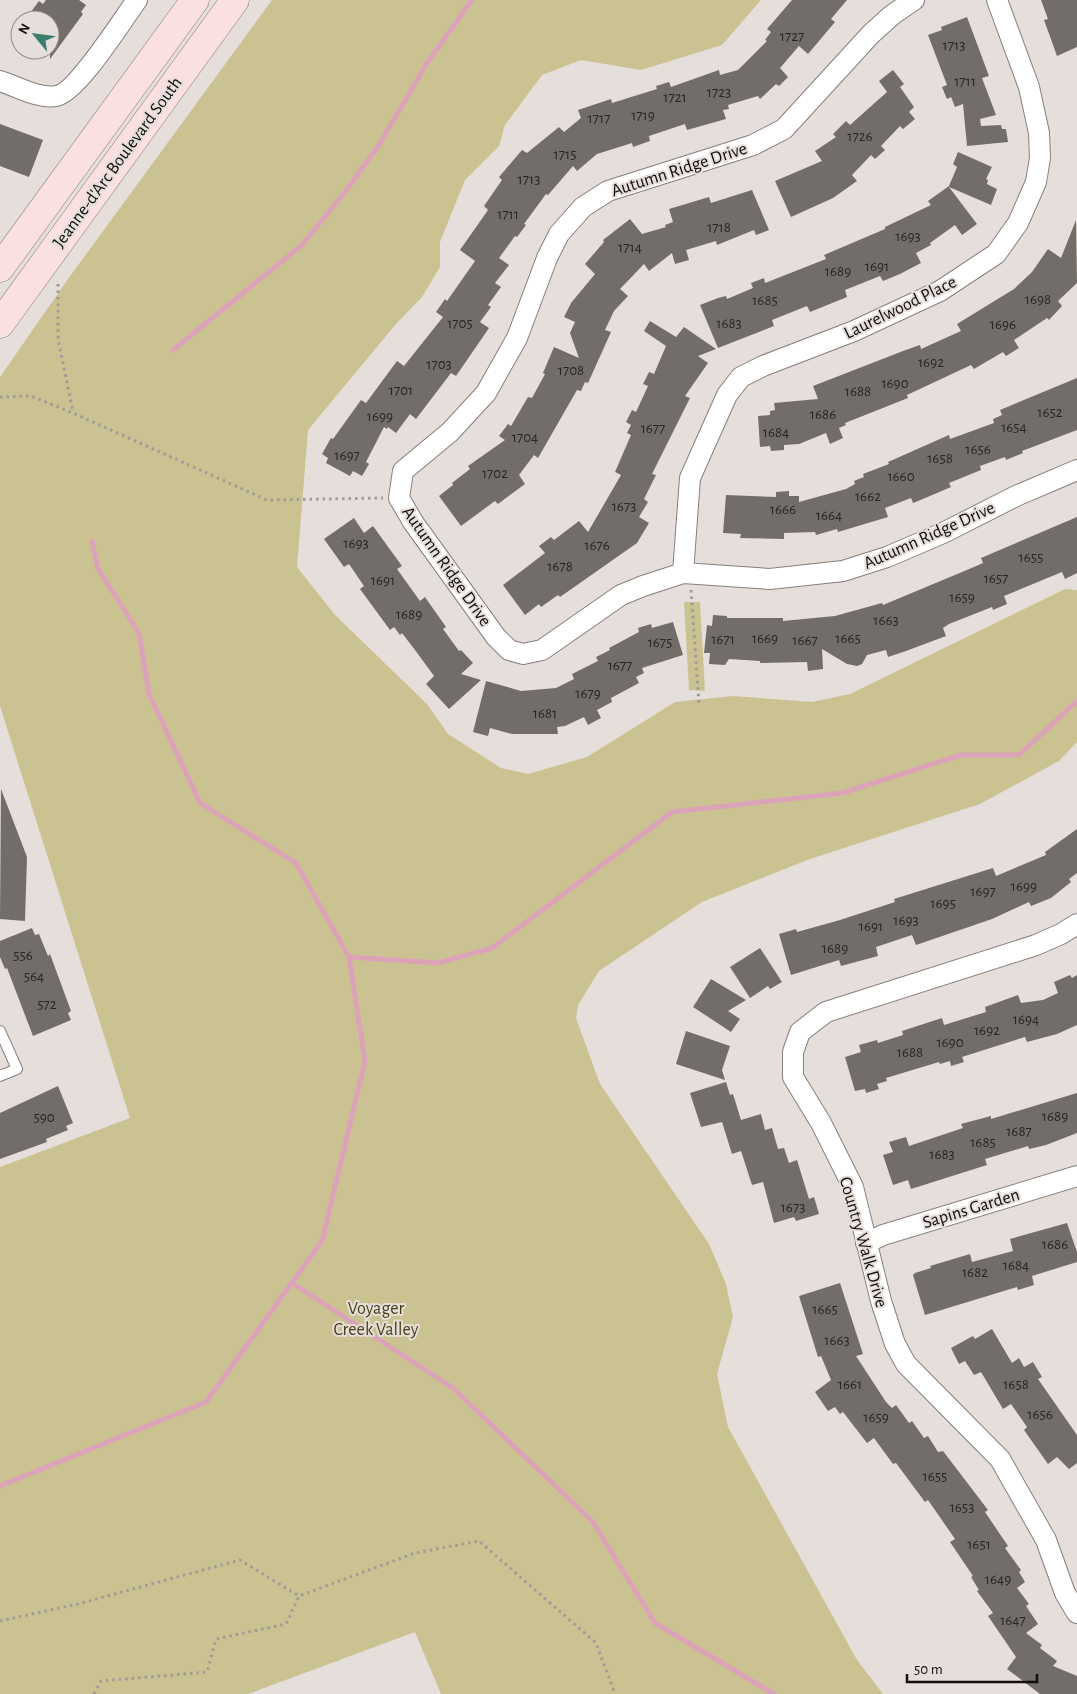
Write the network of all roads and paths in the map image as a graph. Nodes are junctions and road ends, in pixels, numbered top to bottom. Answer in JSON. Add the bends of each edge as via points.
{"nodes":[{"id":1,"x":137,"y":0,"type":"edge"},
{"id":2,"x":195,"y":0,"type":"edge"},
{"id":3,"x":234,"y":0,"type":"edge"},
{"id":4,"x":914,"y":0,"type":"edge"},
{"id":5,"x":997,"y":0,"type":"edge"},
{"id":6,"x":0,"y":81,"type":"edge"},
{"id":7,"x":0,"y":268,"type":"edge"},
{"id":8,"x":58,"y":284,"type":"dead end"},
{"id":9,"x":0,"y":324,"type":"edge"},
{"id":10,"x":0,"y":397,"type":"edge"},
{"id":11,"x":73,"y":412,"type":"junction"},
{"id":12,"x":1077,"y":470,"type":"edge"},
{"id":13,"x":399,"y":498,"type":"junction"},
{"id":14,"x":686,"y":572,"type":"junction"},
{"id":15,"x":699,"y":704,"type":"dead end"},
{"id":16,"x":1077,"y":924,"type":"edge"},
{"id":17,"x":0,"y":1031,"type":"edge"},
{"id":18,"x":0,"y":1076,"type":"edge"},
{"id":19,"x":1077,"y":1176,"type":"edge"},
{"id":20,"x":866,"y":1244,"type":"junction"},
{"id":21,"x":299,"y":1596,"type":"junction"},
{"id":22,"x":1077,"y":1613,"type":"edge"},
{"id":23,"x":0,"y":1621,"type":"edge"},
{"id":24,"x":94,"y":1694,"type":"edge"},
{"id":25,"x":614,"y":1694,"type":"edge"}],
"edges":[{"from":1,"to":6,"type":"street","via":[[81,77],[64,93],[46,96]]},
{"from":2,"to":7,"type":"main road","name":"Jeanne-d'Arc Boulevard South"},
{"from":3,"to":9,"type":"main road","name":"Jeanne-d'Arc Boulevard South"},
{"from":4,"to":13,"type":"street","name":"Autumn Ridge Drive","via":[[870,34],[784,129],[753,145],[608,191],[583,207],[559,234],[501,369],[472,409],[450,432],[403,471]]},
{"from":5,"to":14,"type":"street","name":"Laurelwood Place","via":[[1029,87],[1039,133],[1040,158],[1036,182],[1018,223],[996,254],[940,291],[898,312],[741,377],[727,395],[690,478]]},
{"from":8,"to":11,"type":"path","via":[[58,339]]},
{"from":10,"to":11,"type":"path","via":[[31,396]]},
{"from":11,"to":13,"type":"path","via":[[267,500]]},
{"from":12,"to":14,"type":"street","name":"Autumn Ridge Drive","via":[[895,554],[843,571],[770,578]]},
{"from":13,"to":14,"type":"street","name":"Autumn Ridge Drive","via":[[496,637],[508,650],[523,654],[542,650],[621,595]]},
{"from":14,"to":15,"type":"path"},
{"from":16,"to":20,"type":"street","name":"Country Walk Drive","via":[[1036,945],[826,1012],[800,1032],[793,1052],[793,1077],[821,1123],[853,1187]]},
{"from":17,"to":18,"type":"lane","via":[[17,1069]]},
{"from":19,"to":20,"type":"street","name":"Sapins Garden"},
{"from":20,"to":22,"type":"street","name":"Country Walk Drive","via":[[881,1301],[900,1354],[906,1364],[1000,1459],[1046,1540]]},
{"from":21,"to":23,"type":"path","via":[[240,1560],[78,1604]]},
{"from":21,"to":24,"type":"path","via":[[286,1624],[216,1639],[207,1672],[101,1681]]},
{"from":21,"to":25,"type":"path","via":[[415,1553],[479,1541],[596,1643]]}]}
